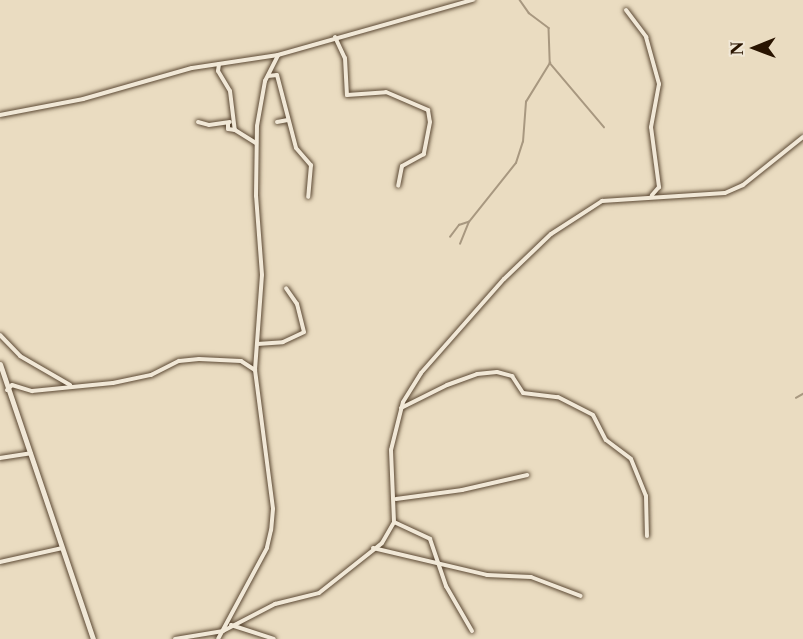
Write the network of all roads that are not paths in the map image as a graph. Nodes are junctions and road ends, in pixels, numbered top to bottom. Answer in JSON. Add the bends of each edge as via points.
{"nodes":[{"id":1,"x":473,"y":0,"type":"edge"},
{"id":2,"x":626,"y":10,"type":"dead end"},
{"id":3,"x":335,"y":37,"type":"junction"},
{"id":4,"x":278,"y":55,"type":"junction"},
{"id":5,"x":219,"y":64,"type":"junction"},
{"id":6,"x":213,"y":65,"type":"junction"},
{"id":7,"x":272,"y":65,"type":"junction"},
{"id":8,"x":218,"y":71,"type":"junction"},
{"id":9,"x":277,"y":75,"type":"junction"},
{"id":10,"x":268,"y":76,"type":"junction"},
{"id":11,"x":0,"y":115,"type":"edge"},
{"id":12,"x":288,"y":120,"type":"junction"},
{"id":13,"x":198,"y":122,"type":"dead end"},
{"id":14,"x":230,"y":122,"type":"junction"},
{"id":15,"x":277,"y":122,"type":"dead end"},
{"id":16,"x":803,"y":136,"type":"edge"},
{"id":17,"x":258,"y":147,"type":"junction"},
{"id":18,"x":398,"y":186,"type":"dead end"},
{"id":19,"x":652,"y":196,"type":"junction"},
{"id":20,"x":308,"y":197,"type":"dead end"},
{"id":21,"x":286,"y":288,"type":"dead end"},
{"id":22,"x":0,"y":335,"type":"edge"},
{"id":23,"x":257,"y":344,"type":"junction"},
{"id":24,"x":0,"y":364,"type":"edge"},
{"id":25,"x":255,"y":370,"type":"junction"},
{"id":26,"x":71,"y":385,"type":"junction"},
{"id":27,"x":3,"y":391,"type":"edge"},
{"id":28,"x":401,"y":408,"type":"junction"},
{"id":29,"x":31,"y":453,"type":"junction"},
{"id":30,"x":0,"y":458,"type":"edge"},
{"id":31,"x":526,"y":476,"type":"dead end"},
{"id":32,"x":396,"y":499,"type":"junction"},
{"id":33,"x":394,"y":522,"type":"junction"},
{"id":34,"x":647,"y":536,"type":"dead end"},
{"id":35,"x":62,"y":548,"type":"junction"},
{"id":36,"x":372,"y":548,"type":"junction"},
{"id":37,"x":0,"y":562,"type":"edge"},
{"id":38,"x":437,"y":564,"type":"junction"},
{"id":39,"x":581,"y":596,"type":"dead end"},
{"id":40,"x":231,"y":625,"type":"junction"},
{"id":41,"x":223,"y":631,"type":"junction"},
{"id":42,"x":472,"y":631,"type":"dead end"},
{"id":43,"x":258,"y":638,"type":"edge"},
{"id":44,"x":93,"y":639,"type":"edge"},
{"id":45,"x":175,"y":639,"type":"edge"},
{"id":46,"x":218,"y":639,"type":"edge"},
{"id":47,"x":274,"y":639,"type":"edge"}],
"edges":[{"from":1,"to":3,"type":"street"},
{"from":2,"to":19,"type":"street","via":[[646,37],[659,84],[651,127],[659,187]]},
{"from":3,"to":4,"type":"street"},
{"from":3,"to":18,"type":"street","via":[[345,58],[347,95],[386,92],[428,110],[430,122],[424,154],[402,166]]},
{"from":4,"to":5,"type":"street"},
{"from":4,"to":7,"type":"street"},
{"from":5,"to":6,"type":"street"},
{"from":5,"to":8,"type":"street"},
{"from":6,"to":8,"type":"street"},
{"from":6,"to":11,"type":"street","via":[[164,74],[83,99]]},
{"from":7,"to":9,"type":"street"},
{"from":7,"to":10,"type":"street"},
{"from":8,"to":14,"type":"street","via":[[230,91]]},
{"from":9,"to":10,"type":"street"},
{"from":9,"to":12,"type":"street"},
{"from":10,"to":17,"type":"street","via":[[257,126]]},
{"from":12,"to":15,"type":"street"},
{"from":12,"to":20,"type":"street","via":[[298,151],[311,165]]},
{"from":13,"to":14,"type":"street"},
{"from":14,"to":17,"type":"street","via":[[228,129],[251,137]]},
{"from":16,"to":19,"type":"street","via":[[743,185],[725,193],[704,197]]},
{"from":17,"to":23,"type":"street","via":[[256,196],[262,275]]},
{"from":19,"to":28,"type":"street","via":[[602,201],[551,234],[504,279],[421,373]]},
{"from":21,"to":23,"type":"street","via":[[297,304],[304,332],[283,342]]},
{"from":22,"to":26,"type":"street","via":[[20,356]]},
{"from":23,"to":25,"type":"street"},
{"from":24,"to":27,"type":"street"},
{"from":25,"to":26,"type":"street","via":[[241,361],[199,359],[179,361],[149,376]]},
{"from":25,"to":41,"type":"street","via":[[273,510],[272,530],[267,548]]},
{"from":26,"to":27,"type":"street","via":[[32,391],[12,385]]},
{"from":27,"to":29,"type":"street"},
{"from":28,"to":32,"type":"street","via":[[391,450]]},
{"from":28,"to":34,"type":"street","via":[[447,385],[477,374],[497,372],[512,376],[523,393],[558,397],[593,415],[606,440],[631,459],[646,496]]},
{"from":29,"to":30,"type":"street"},
{"from":29,"to":35,"type":"street"},
{"from":31,"to":32,"type":"street"},
{"from":32,"to":33,"type":"street"},
{"from":33,"to":36,"type":"street","via":[[382,543]]},
{"from":33,"to":38,"type":"street","via":[[427,535]]},
{"from":35,"to":37,"type":"street"},
{"from":35,"to":44,"type":"street"},
{"from":36,"to":38,"type":"street"},
{"from":36,"to":40,"type":"street","via":[[340,580],[319,593],[275,604]]},
{"from":38,"to":39,"type":"street","via":[[488,575],[531,577]]},
{"from":38,"to":42,"type":"street"},
{"from":40,"to":41,"type":"street"},
{"from":40,"to":43,"type":"street"},
{"from":41,"to":45,"type":"street"},
{"from":41,"to":46,"type":"street"},
{"from":43,"to":47,"type":"street"}]}
